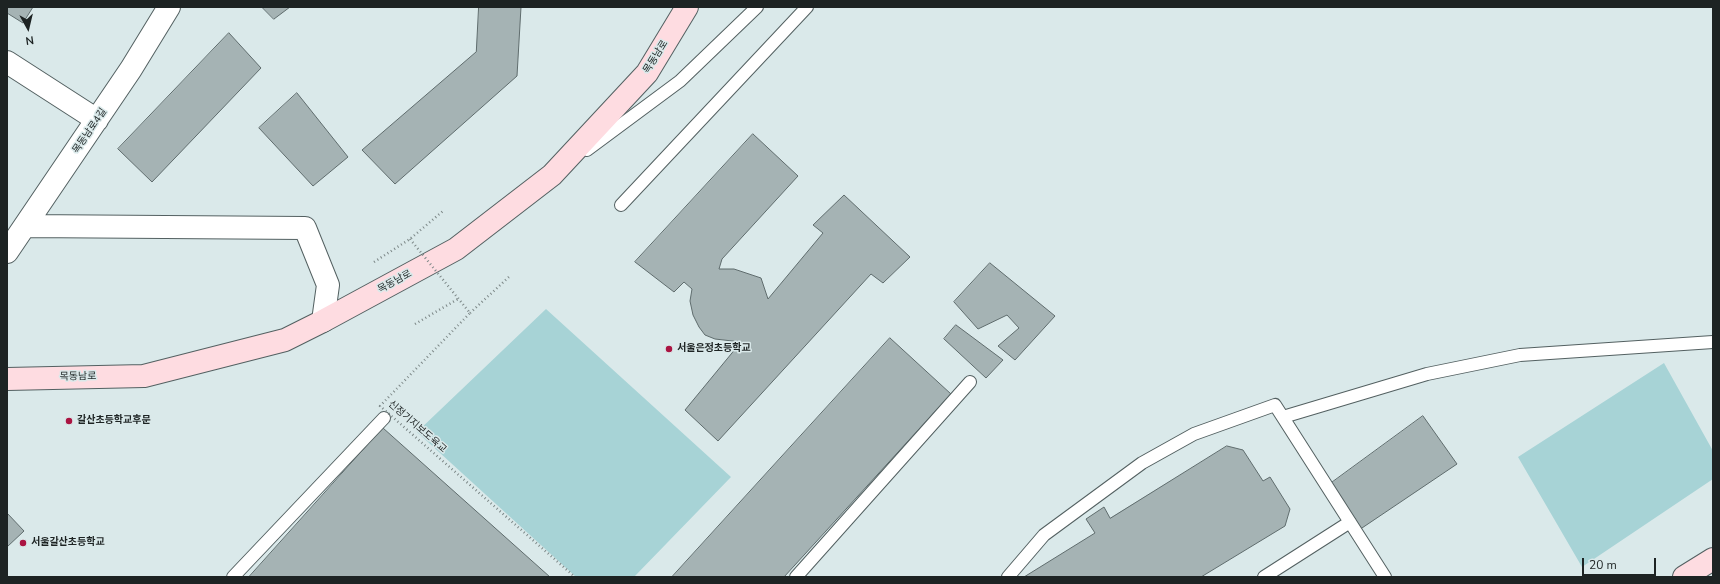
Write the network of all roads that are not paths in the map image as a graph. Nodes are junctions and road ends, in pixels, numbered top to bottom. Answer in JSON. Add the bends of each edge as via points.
{"nodes":[{"id":1,"x":168,"y":7,"type":"edge"},
{"id":2,"x":687,"y":7,"type":"edge"},
{"id":3,"x":757,"y":7,"type":"edge"},
{"id":4,"x":807,"y":7,"type":"edge"},
{"id":5,"x":7,"y":62,"type":"edge"},
{"id":6,"x":97,"y":120,"type":"junction"},
{"id":7,"x":552,"y":175,"type":"junction"},
{"id":8,"x":621,"y":205,"type":"dead end"},
{"id":9,"x":25,"y":226,"type":"junction"},
{"id":10,"x":7,"y":252,"type":"edge"},
{"id":11,"x":323,"y":321,"type":"junction"},
{"id":12,"x":1713,"y":342,"type":"edge"},
{"id":13,"x":7,"y":379,"type":"edge"},
{"id":14,"x":970,"y":382,"type":"dead end"},
{"id":15,"x":384,"y":418,"type":"dead end"},
{"id":16,"x":1283,"y":418,"type":"junction"},
{"id":17,"x":1350,"y":522,"type":"junction"},
{"id":18,"x":233,"y":577,"type":"edge"},
{"id":19,"x":796,"y":577,"type":"edge"},
{"id":20,"x":1008,"y":577,"type":"edge"},
{"id":21,"x":1264,"y":577,"type":"edge"},
{"id":22,"x":1385,"y":577,"type":"edge"}],
"edges":[{"from":1,"to":6,"type":"street","name":"목동남로4길"},
{"from":2,"to":7,"type":"main road","name":"목동남로","via":[[648,73]]},
{"from":3,"to":7,"type":"lane","via":[[680,80]]},
{"from":4,"to":8,"type":"lane"},
{"from":5,"to":6,"type":"street"},
{"from":6,"to":9,"type":"street","name":"목동남로4길"},
{"from":7,"to":11,"type":"main road","name":"목동남로","via":[[456,249]]},
{"from":9,"to":10,"type":"street","name":"목동남로4길"},
{"from":9,"to":11,"type":"street","via":[[304,228],[328,285]]},
{"from":11,"to":13,"type":"main road","name":"목동남로","via":[[285,340],[144,376]]},
{"from":12,"to":16,"type":"lane","via":[[1520,355],[1427,374]]},
{"from":14,"to":19,"type":"lane"},
{"from":15,"to":18,"type":"lane"},
{"from":16,"to":17,"type":"lane"},
{"from":16,"to":20,"type":"lane","via":[[1275,405],[1194,434],[1142,463],[1044,535]]},
{"from":17,"to":21,"type":"lane"},
{"from":17,"to":22,"type":"lane"}]}
